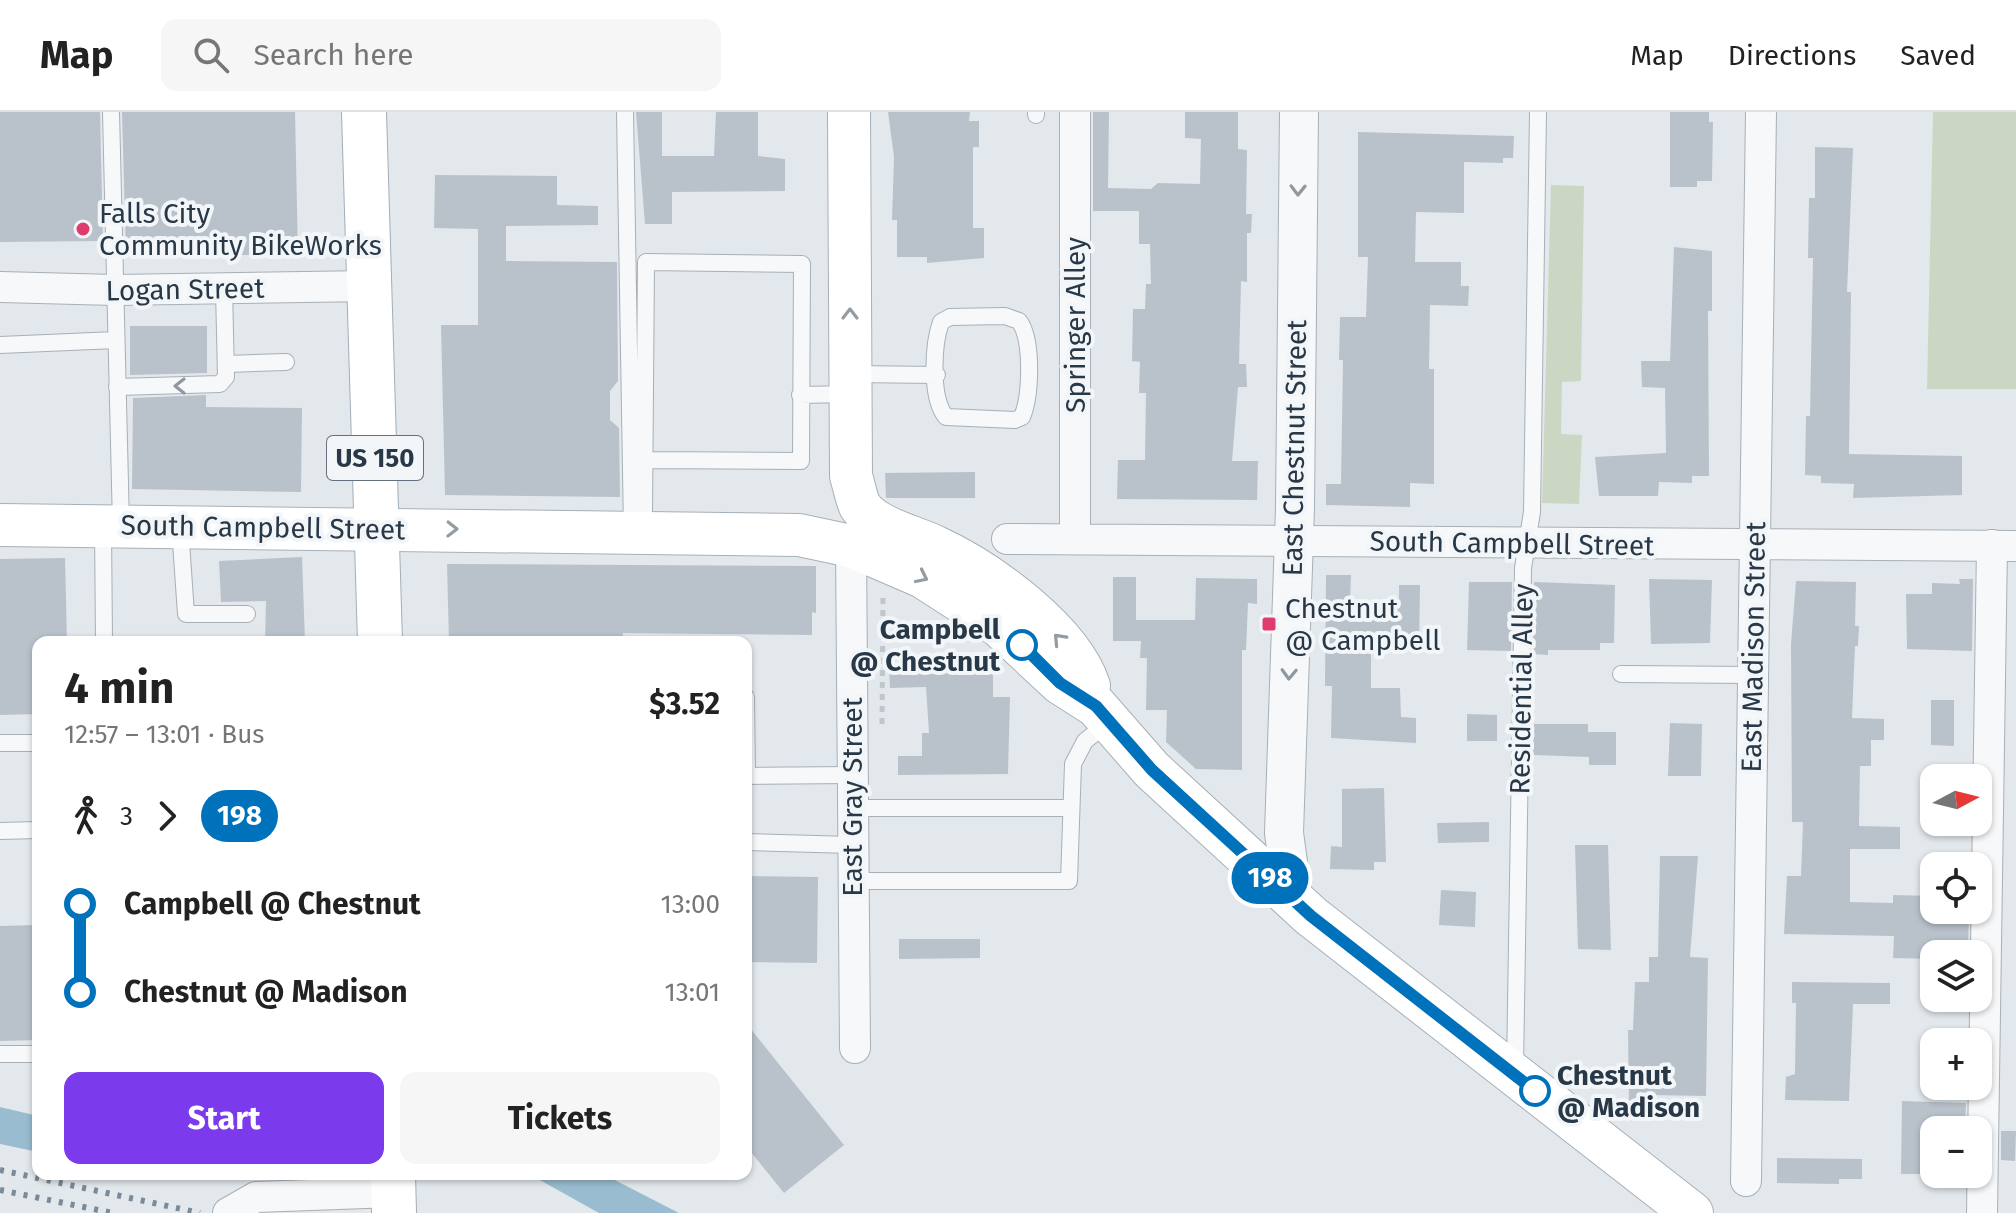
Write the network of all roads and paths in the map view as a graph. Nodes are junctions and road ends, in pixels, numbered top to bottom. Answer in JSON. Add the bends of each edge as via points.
{"nodes":[{"id":1,"x":111,"y":112,"type":"edge"},
{"id":2,"x":364,"y":112,"type":"edge"},
{"id":3,"x":625,"y":112,"type":"edge"},
{"id":4,"x":849,"y":112,"type":"edge"},
{"id":5,"x":1075,"y":112,"type":"edge"},
{"id":6,"x":1299,"y":112,"type":"edge"},
{"id":7,"x":1538,"y":112,"type":"edge"},
{"id":8,"x":1761,"y":112,"type":"edge"},
{"id":9,"x":370,"y":286,"type":"junction"},
{"id":10,"x":0,"y":287,"type":"edge"},
{"id":11,"x":224,"y":289,"type":"junction"},
{"id":12,"x":115,"y":290,"type":"junction"},
{"id":13,"x":116,"y":340,"type":"junction"},
{"id":14,"x":0,"y":345,"type":"edge"},
{"id":15,"x":286,"y":362,"type":"dead end"},
{"id":16,"x":226,"y":364,"type":"junction"},
{"id":17,"x":937,"y":375,"type":"junction"},
{"id":18,"x":850,"y":384,"type":"junction"},
{"id":19,"x":117,"y":387,"type":"junction"},
{"id":20,"x":800,"y":395,"type":"junction"},
{"id":21,"x":647,"y":460,"type":"junction"},
{"id":22,"x":851,"y":476,"type":"junction"},
{"id":23,"x":636,"y":519,"type":"junction"},
{"id":24,"x":0,"y":525,"type":"edge"},
{"id":25,"x":112,"y":525,"type":"junction"},
{"id":26,"x":180,"y":526,"type":"junction"},
{"id":27,"x":377,"y":529,"type":"junction"},
{"id":28,"x":1075,"y":538,"type":"junction"},
{"id":29,"x":1007,"y":539,"type":"dead end"},
{"id":30,"x":1294,"y":539,"type":"junction"},
{"id":31,"x":1755,"y":544,"type":"junction"},
{"id":32,"x":1524,"y":545,"type":"junction"},
{"id":33,"x":851,"y":546,"type":"junction"},
{"id":34,"x":2004,"y":546,"type":"edge"},
{"id":35,"x":888,"y":587,"type":"dead end"},
{"id":36,"x":247,"y":614,"type":"dead end"},
{"id":37,"x":104,"y":636,"type":"edge"},
{"id":38,"x":380,"y":636,"type":"edge"},
{"id":39,"x":1621,"y":674,"type":"dead end"},
{"id":40,"x":1753,"y":675,"type":"junction"},
{"id":41,"x":1103,"y":714,"type":"junction"},
{"id":42,"x":882,"y":732,"type":"dead end"},
{"id":43,"x":0,"y":743,"type":"edge"},
{"id":44,"x":32,"y":743,"type":"edge"},
{"id":45,"x":852,"y":775,"type":"junction"},
{"id":46,"x":752,"y":776,"type":"edge"},
{"id":47,"x":852,"y":808,"type":"junction"},
{"id":48,"x":1070,"y":808,"type":"junction"},
{"id":49,"x":32,"y":830,"type":"edge"},
{"id":50,"x":0,"y":831,"type":"edge"},
{"id":51,"x":752,"y":842,"type":"edge"},
{"id":52,"x":852,"y":845,"type":"junction"},
{"id":53,"x":853,"y":881,"type":"junction"},
{"id":54,"x":1293,"y":899,"type":"junction"},
{"id":55,"x":855,"y":1048,"type":"dead end"},
{"id":56,"x":0,"y":1054,"type":"edge"},
{"id":57,"x":32,"y":1054,"type":"edge"},
{"id":58,"x":1515,"y":1076,"type":"junction"},
{"id":59,"x":1746,"y":1181,"type":"dead end"},
{"id":60,"x":393,"y":1193,"type":"edge"},
{"id":61,"x":228,"y":1213,"type":"edge"},
{"id":62,"x":1692,"y":1213,"type":"edge"},
{"id":63,"x":1982,"y":1213,"type":"edge"}],
"edges":[{"from":1,"to":12,"type":"lane"},
{"from":2,"to":9,"type":"main road","number":"US 150"},
{"from":3,"to":23,"type":"lane"},
{"from":18,"to":4,"type":"main road","one_way":true},
{"from":5,"to":28,"type":"street","name":"Springer Alley"},
{"from":6,"to":30,"type":"street","name":"East Chestnut Street","one_way":true},
{"from":7,"to":32,"type":"lane","name":"Residential Alley","via":[[1532,512]]},
{"from":8,"to":31,"type":"street","name":"East Madison Street"},
{"from":9,"to":11,"type":"street","name":"Logan Street"},
{"from":9,"to":27,"type":"main road","number":"US 150"},
{"from":10,"to":12,"type":"street","name":"Logan Street"},
{"from":11,"to":12,"type":"street","name":"Logan Street"},
{"from":11,"to":16,"type":"lane"},
{"from":12,"to":13,"type":"lane"},
{"from":13,"to":14,"type":"lane"},
{"from":13,"to":19,"type":"lane"},
{"from":15,"to":16,"type":"lane"},
{"from":16,"to":19,"type":"lane","one_way":true,"via":[[220,384]]},
{"from":17,"to":17,"type":"lane","via":[[937,401],[946,417],[1022,417],[1029,389],[1023,327],[1005,316],[950,317],[941,322]]},
{"from":17,"to":18,"type":"lane"},
{"from":18,"to":20,"type":"lane"},
{"from":18,"to":22,"type":"main road"},
{"from":19,"to":25,"type":"lane"},
{"from":20,"to":21,"type":"lane","via":[[801,461]]},
{"from":20,"to":21,"type":"lane","via":[[802,264],[646,262]]},
{"from":21,"to":23,"type":"lane"},
{"from":22,"to":23,"type":"main road","name":"South Campbell Street","via":[[842,501],[823,513]]},
{"from":41,"to":22,"type":"main road","one_way":true,"via":[[1082,666],[1054,633],[984,575],[875,520],[861,506]]},
{"from":27,"to":23,"type":"main road","name":"South Campbell Street","one_way":true,"via":[[526,531]]},
{"from":23,"to":33,"type":"main road","name":"South Campbell Street","via":[[799,535]]},
{"from":24,"to":25,"type":"main road","name":"South Campbell Street"},
{"from":25,"to":26,"type":"main road","name":"South Campbell Street"},
{"from":25,"to":37,"type":"lane"},
{"from":26,"to":27,"type":"main road","name":"South Campbell Street"},
{"from":26,"to":36,"type":"lane","via":[[186,614]]},
{"from":27,"to":38,"type":"main road","number":"US 150"},
{"from":28,"to":29,"type":"street","name":"South Campbell Street"},
{"from":28,"to":30,"type":"street","name":"South Campbell Street"},
{"from":30,"to":32,"type":"street","name":"South Campbell Street"},
{"from":30,"to":54,"type":"street","name":"East Chestnut Street","one_way":true,"via":[[1284,833]]},
{"from":31,"to":32,"type":"street","name":"South Campbell Street"},
{"from":31,"to":34,"type":"street","name":"South Campbell Street"},
{"from":31,"to":40,"type":"street","name":"East Madison Street"},
{"from":32,"to":58,"type":"lane","name":"Residential Alley"},
{"from":33,"to":41,"type":"main road","name":"South Campbell Street","one_way":true,"via":[[964,600]]},
{"from":33,"to":45,"type":"street","name":"East Gray Street"},
{"from":34,"to":63,"type":"street"},
{"from":35,"to":42,"type":"path","via":[[883,594]]},
{"from":39,"to":40,"type":"lane"},
{"from":40,"to":59,"type":"street","name":"East Madison Street"},
{"from":41,"to":48,"type":"lane","via":[[1073,764]]},
{"from":41,"to":54,"type":"main road","via":[[1152,770]]},
{"from":43,"to":44,"type":"lane"},
{"from":45,"to":46,"type":"lane"},
{"from":45,"to":47,"type":"street","name":"East Gray Street"},
{"from":47,"to":48,"type":"lane"},
{"from":47,"to":52,"type":"street","name":"East Gray Street"},
{"from":48,"to":53,"type":"lane","via":[[1069,881]]},
{"from":49,"to":50,"type":"lane"},
{"from":51,"to":52,"type":"lane"},
{"from":52,"to":53,"type":"street","name":"East Gray Street"},
{"from":53,"to":55,"type":"street","name":"East Gray Street"},
{"from":54,"to":58,"type":"main road"},
{"from":56,"to":57,"type":"lane"},
{"from":58,"to":62,"type":"main road"},
{"from":60,"to":61,"type":"street","via":[[256,1197]]}]}
